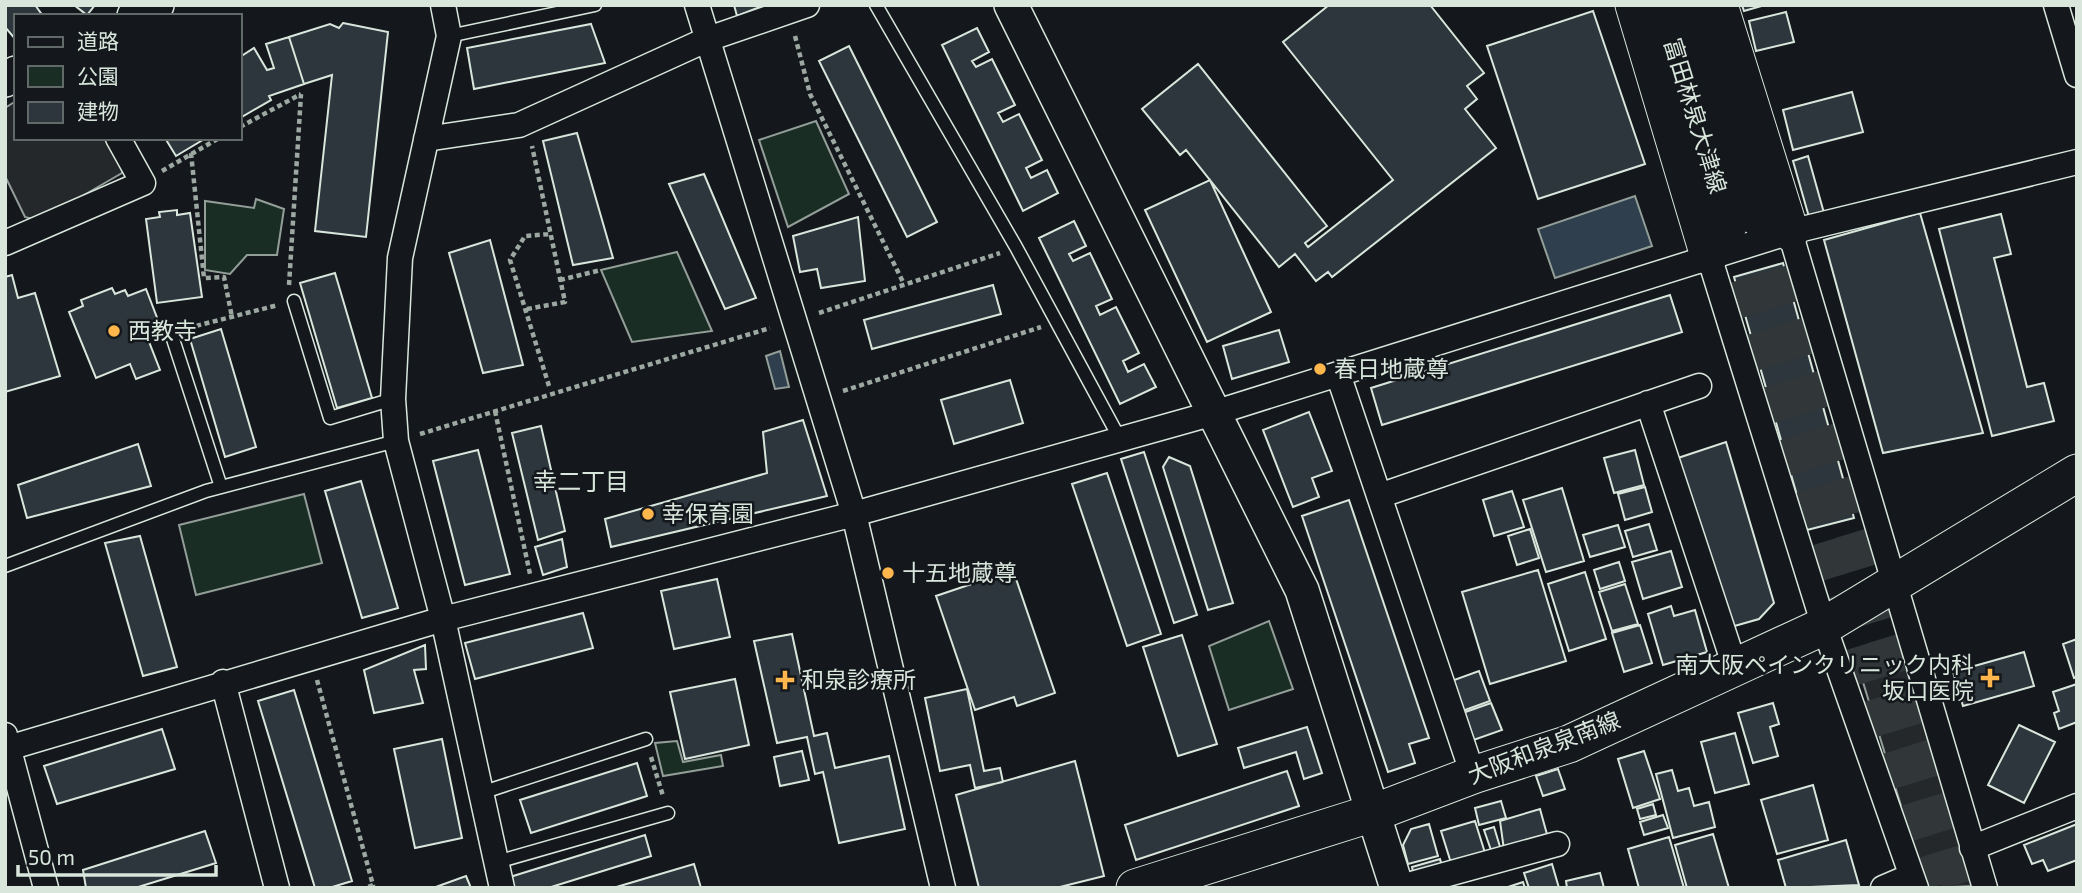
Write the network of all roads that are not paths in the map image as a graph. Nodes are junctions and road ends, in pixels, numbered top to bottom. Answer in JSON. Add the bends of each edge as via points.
{"nodes":[{"id":1,"x":157,"y":5,"type":"edge"},
{"id":2,"x":443,"y":5,"type":"edge"},
{"id":3,"x":595,"y":5,"type":"edge"},
{"id":4,"x":697,"y":5,"type":"edge"},
{"id":5,"x":876,"y":5,"type":"edge"},
{"id":6,"x":1011,"y":5,"type":"edge"},
{"id":7,"x":1633,"y":5,"type":"edge"},
{"id":8,"x":1661,"y":5,"type":"edge"},
{"id":9,"x":1691,"y":5,"type":"edge"},
{"id":10,"x":1719,"y":5,"type":"edge"},
{"id":11,"x":2056,"y":5,"type":"edge"},
{"id":12,"x":797,"y":8,"type":"edge"},
{"id":13,"x":138,"y":14,"type":"edge"},
{"id":14,"x":449,"y":36,"type":"junction"},
{"id":15,"x":708,"y":38,"type":"junction"},
{"id":16,"x":2077,"y":75,"type":"edge"},
{"id":17,"x":426,"y":139,"type":"junction"},
{"id":18,"x":119,"y":140,"type":"edge"},
{"id":19,"x":2077,"y":162,"type":"edge"},
{"id":20,"x":1790,"y":232,"type":"junction"},
{"id":21,"x":1732,"y":233,"type":"junction"},
{"id":22,"x":5,"y":243,"type":"edge"},
{"id":23,"x":294,"y":301,"type":"road end"},
{"id":24,"x":171,"y":333,"type":"road end"},
{"id":25,"x":1338,"y":374,"type":"junction"},
{"id":26,"x":1699,"y":386,"type":"dead end"},
{"id":27,"x":393,"y":399,"type":"junction"},
{"id":28,"x":1648,"y":404,"type":"junction"},
{"id":29,"x":1214,"y":413,"type":"junction"},
{"id":30,"x":1120,"y":439,"type":"junction"},
{"id":31,"x":396,"y":441,"type":"junction"},
{"id":32,"x":2077,"y":473,"type":"edge"},
{"id":33,"x":221,"y":487,"type":"junction"},
{"id":34,"x":1379,"y":496,"type":"junction"},
{"id":35,"x":854,"y":513,"type":"junction"},
{"id":36,"x":5,"y":566,"type":"edge"},
{"id":37,"x":1894,"y":586,"type":"junction"},
{"id":38,"x":443,"y":618,"type":"junction"},
{"id":39,"x":1824,"y":626,"type":"junction"},
{"id":40,"x":1735,"y":667,"type":"junction"},
{"id":41,"x":223,"y":682,"type":"junction"},
{"id":42,"x":646,"y":739,"type":"road end"},
{"id":43,"x":7,"y":744,"type":"edge"},
{"id":44,"x":1473,"y":775,"type":"junction"},
{"id":45,"x":481,"y":793,"type":"junction"},
{"id":46,"x":2077,"y":806,"type":"edge"},
{"id":47,"x":668,"y":813,"type":"road end"},
{"id":48,"x":1373,"y":813,"type":"junction"},
{"id":49,"x":1557,"y":844,"type":"dead end"},
{"id":50,"x":1972,"y":848,"type":"junction"},
{"id":51,"x":497,"y":862,"type":"junction"},
{"id":52,"x":1914,"y":882,"type":"edge"},
{"id":53,"x":47,"y":888,"type":"edge"},
{"id":54,"x":277,"y":888,"type":"edge"},
{"id":55,"x":502,"y":888,"type":"edge"},
{"id":56,"x":943,"y":888,"type":"edge"},
{"id":57,"x":1135,"y":888,"type":"edge"},
{"id":58,"x":1397,"y":888,"type":"edge"},
{"id":59,"x":1883,"y":888,"type":"edge"},
{"id":60,"x":1985,"y":888,"type":"edge"}],
"edges":[{"from":1,"to":13,"type":"street"},
{"from":2,"to":14,"type":"street"},
{"from":3,"to":14,"type":"lane"},
{"from":4,"to":15,"type":"street"},
{"from":5,"to":30,"type":"lane"},
{"from":6,"to":29,"type":"street"},
{"from":7,"to":21,"type":"main road"},
{"from":8,"to":21,"type":"main road","name":"富田林泉大津線"},
{"from":9,"to":21,"type":"main road","name":"富田林泉大津線"},
{"from":10,"to":20,"type":"main road"},
{"from":11,"to":16,"type":"street"},
{"from":12,"to":15,"type":"street"},
{"from":14,"to":17,"type":"street"},
{"from":15,"to":17,"type":"street","via":[[526,121]]},
{"from":15,"to":35,"type":"street"},
{"from":17,"to":27,"type":"street","via":[[400,258]]},
{"from":18,"to":22,"type":"street","via":[[143,183]]},
{"from":19,"to":20,"type":"street"},
{"from":20,"to":21,"type":"street"},
{"from":20,"to":37,"type":"street"},
{"from":21,"to":25,"type":"street"},
{"from":21,"to":39,"type":"street"},
{"from":23,"to":27,"type":"lane","via":[[330,418]]},
{"from":24,"to":33,"type":"lane"},
{"from":25,"to":29,"type":"street"},
{"from":25,"to":34,"type":"street"},
{"from":26,"to":28,"type":"street"},
{"from":27,"to":31,"type":"street"},
{"from":28,"to":34,"type":"street"},
{"from":28,"to":40,"type":"street"},
{"from":29,"to":30,"type":"street"},
{"from":29,"to":48,"type":"street","via":[[1302,590]]},
{"from":30,"to":35,"type":"street"},
{"from":31,"to":33,"type":"lane"},
{"from":31,"to":38,"type":"street"},
{"from":32,"to":37,"type":"main road","name":"大阪和泉泉南線"},
{"from":33,"to":36,"type":"lane"},
{"from":34,"to":44,"type":"street"},
{"from":35,"to":38,"type":"street"},
{"from":35,"to":56,"type":"street"},
{"from":37,"to":39,"type":"main road","name":"大阪和泉泉南線"},
{"from":37,"to":50,"type":"street"},
{"from":38,"to":41,"type":"street"},
{"from":38,"to":45,"type":"street"},
{"from":39,"to":40,"type":"main road","name":"大阪和泉泉南線"},
{"from":39,"to":52,"type":"street"},
{"from":40,"to":44,"type":"main road","name":"大阪和泉泉南線","via":[[1569,744]]},
{"from":41,"to":43,"type":"street"},
{"from":41,"to":54,"type":"street"},
{"from":42,"to":45,"type":"lane"},
{"from":43,"to":53,"type":"street"},
{"from":44,"to":48,"type":"main road","name":"大阪和泉泉南線"},
{"from":45,"to":51,"type":"street"},
{"from":46,"to":50,"type":"street"},
{"from":47,"to":51,"type":"lane"},
{"from":48,"to":57,"type":"main road","name":"大阪和泉泉南線"},
{"from":48,"to":58,"type":"street"},
{"from":49,"to":58,"type":"street"},
{"from":50,"to":60,"type":"street"},
{"from":51,"to":55,"type":"street"},
{"from":52,"to":59,"type":"street"}]}
